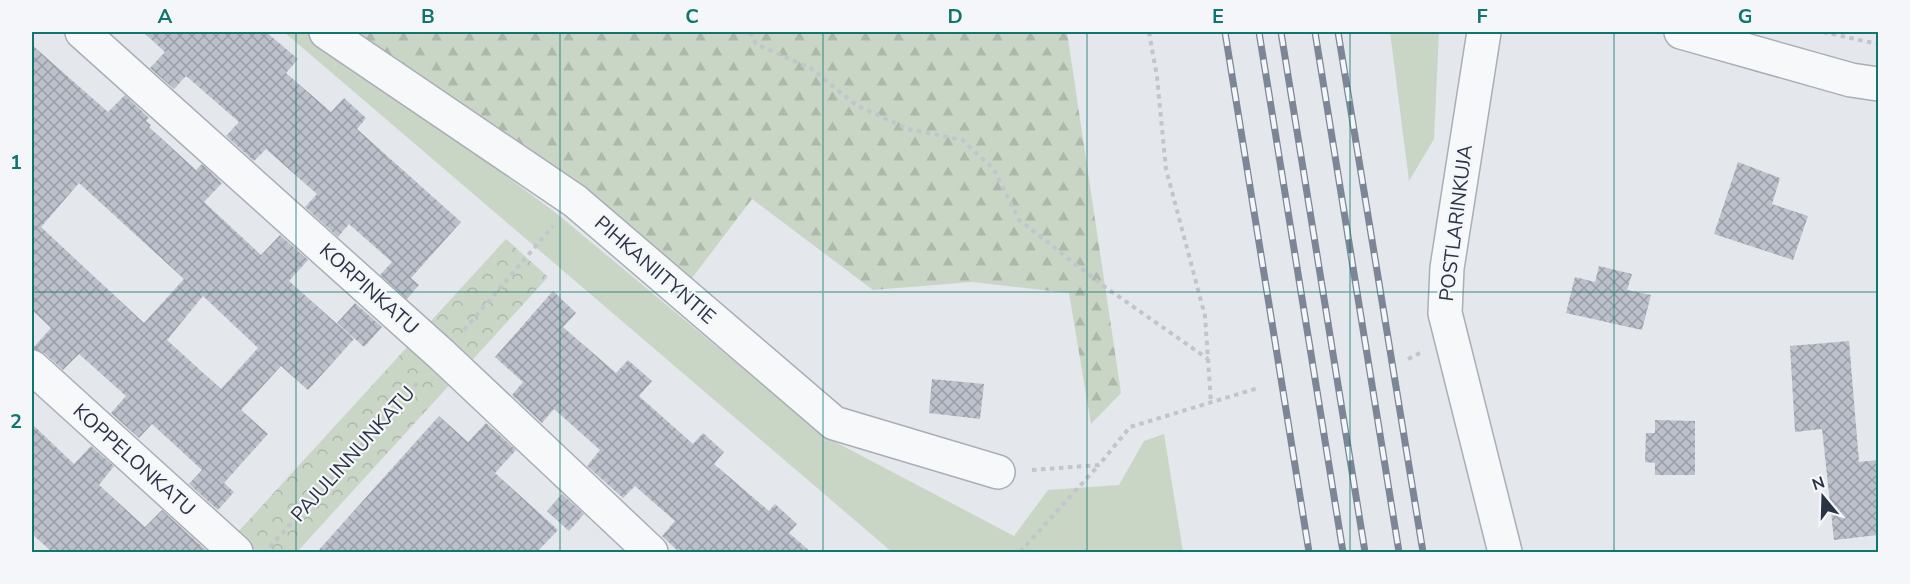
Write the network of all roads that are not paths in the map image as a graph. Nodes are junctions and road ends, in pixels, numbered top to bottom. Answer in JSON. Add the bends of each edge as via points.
{"nodes":[{"id":1,"x":82,"y":32,"type":"edge"},
{"id":2,"x":326,"y":32,"type":"edge"},
{"id":3,"x":1484,"y":32,"type":"edge"},
{"id":4,"x":1681,"y":32,"type":"edge"},
{"id":5,"x":1878,"y":84,"type":"edge"},
{"id":6,"x":32,"y":367,"type":"edge"},
{"id":7,"x":998,"y":472,"type":"road end"},
{"id":8,"x":236,"y":552,"type":"edge"},
{"id":9,"x":651,"y":552,"type":"edge"},
{"id":10,"x":1505,"y":552,"type":"edge"}],
"edges":[{"from":1,"to":9,"type":"street","name":"KORPINKATU","via":[[442,355]]},
{"from":2,"to":7,"type":"street","name":"PIHKANIITYNTIE","via":[[575,201],[834,423]]},
{"from":3,"to":10,"type":"street","name":"POSTLARINKUJA","via":[[1447,268],[1445,313]]},
{"from":4,"to":5,"type":"street","via":[[1851,80]]},
{"from":6,"to":8,"type":"street","name":"KOPPELONKATU"}]}
